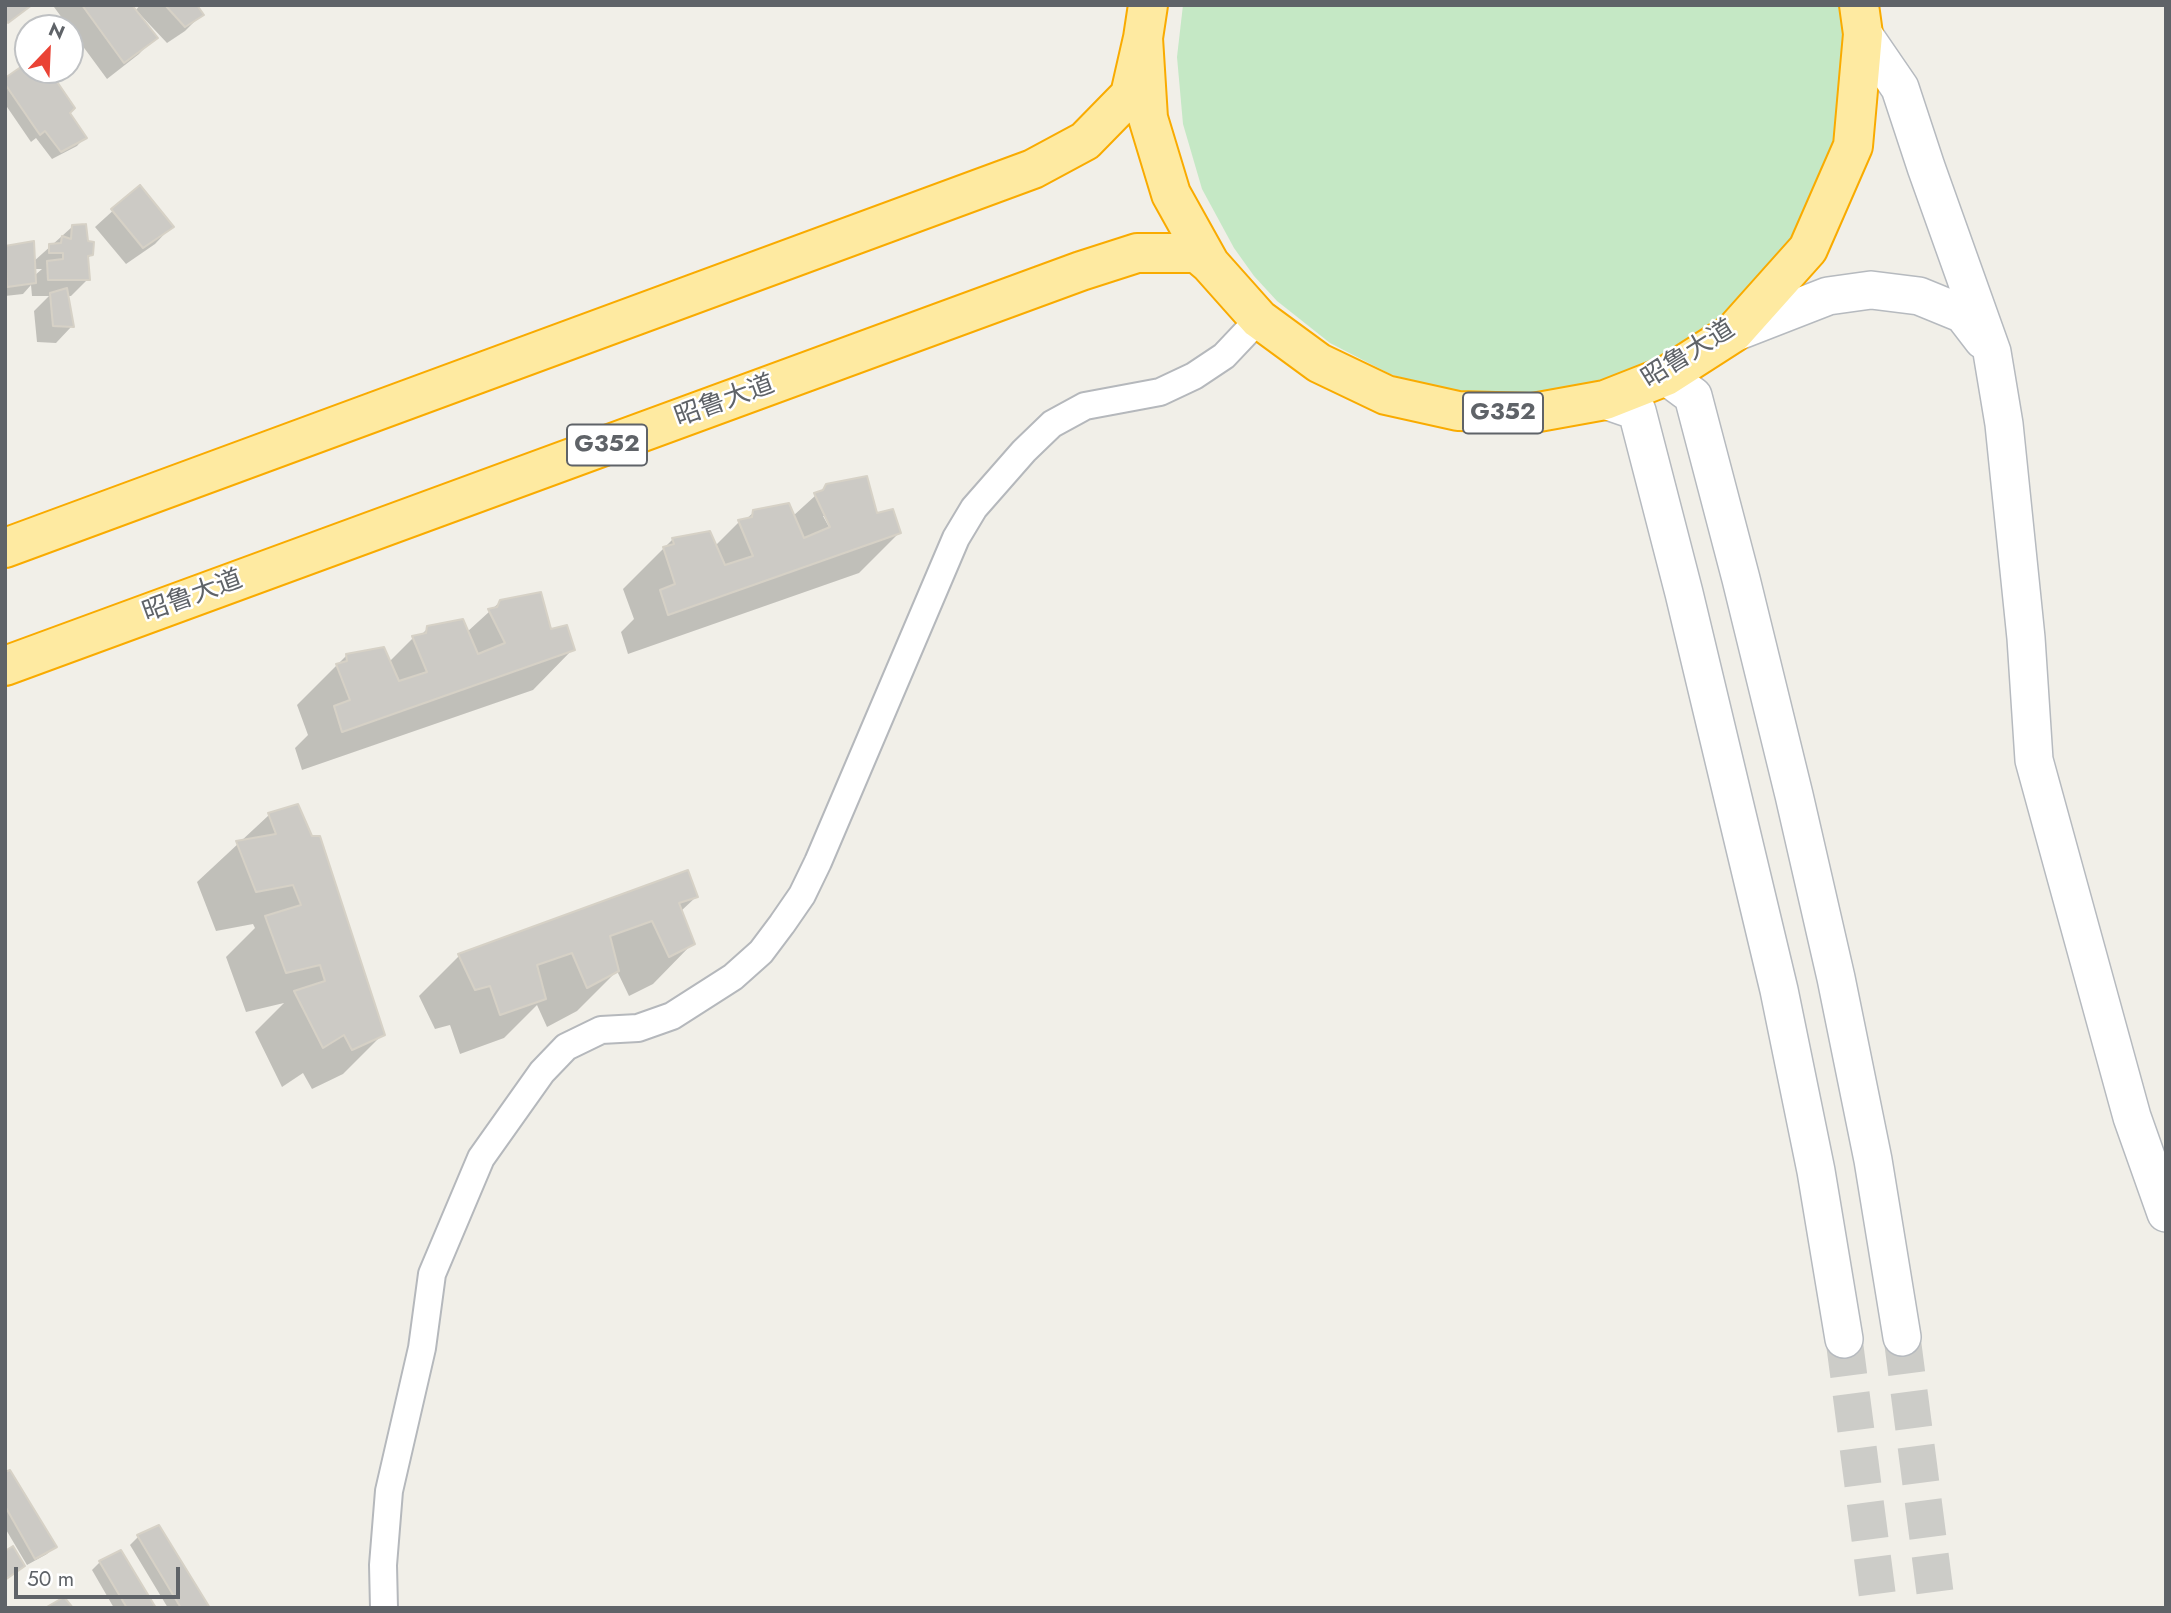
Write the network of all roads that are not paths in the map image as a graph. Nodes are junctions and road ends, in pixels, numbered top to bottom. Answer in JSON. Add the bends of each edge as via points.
{"nodes":[{"id":1,"x":1861,"y":19,"type":"edge"},
{"id":2,"x":1145,"y":22,"type":"edge"},
{"id":3,"x":1210,"y":264,"type":"junction"},
{"id":4,"x":1259,"y":319,"type":"junction"},
{"id":5,"x":1733,"y":333,"type":"junction"},
{"id":6,"x":1992,"y":352,"type":"junction"},
{"id":7,"x":1666,"y":376,"type":"junction"},
{"id":8,"x":1605,"y":400,"type":"junction"},
{"id":9,"x":5,"y":548,"type":"edge"},
{"id":10,"x":5,"y":666,"type":"edge"},
{"id":11,"x":2166,"y":1213,"type":"edge"},
{"id":12,"x":1902,"y":1337,"type":"tunnel mouth"},
{"id":13,"x":1844,"y":1339,"type":"tunnel mouth"},
{"id":14,"x":384,"y":1608,"type":"edge"}],
"edges":[{"from":1,"to":5,"type":"highway","name":"昭鲁大道","number":"G352","via":[[1853,145],[1808,248]]},
{"from":1,"to":6,"type":"main road","via":[[1900,88]]},
{"from":2,"to":3,"type":"highway","name":"昭鲁大道","number":"G352","via":[[1148,118],[1171,194]]},
{"from":2,"to":9,"type":"highway","name":"昭鲁大道","number":"G352","via":[[1130,96],[1085,141],[1033,169]]},
{"from":3,"to":4,"type":"highway","name":"昭鲁大道","number":"G352"},
{"from":3,"to":10,"type":"highway","name":"昭鲁大道","number":"G352","via":[[1197,253],[1138,253],[1081,271]]},
{"from":4,"to":8,"type":"highway","name":"昭鲁大道","number":"G352","via":[[1319,363],[1398,397],[1458,411],[1532,413]]},
{"from":4,"to":14,"type":"street","via":[[1224,356],[1194,376],[1160,392],[1085,406],[1052,424],[1024,451],[974,508],[956,538],[818,862],[802,895],[761,952],[672,1016],[638,1028],[601,1030],[566,1047],[542,1072],[481,1158],[432,1274],[422,1348],[389,1491]]},
{"from":5,"to":6,"type":"main road","via":[[1828,296],[1871,290],[1919,296],[1964,314]]},
{"from":5,"to":7,"type":"highway","name":"昭鲁大道","number":"G352"},
{"from":6,"to":11,"type":"main road","via":[[2004,424],[2034,760],[2132,1117]]},
{"from":7,"to":8,"type":"highway","name":"昭鲁大道","number":"G352"},
{"from":7,"to":12,"type":"main road","via":[[1693,396],[1758,646],[1836,978]]},
{"from":8,"to":13,"type":"main road","via":[[1637,411],[1685,593],[1779,990]]}]}
